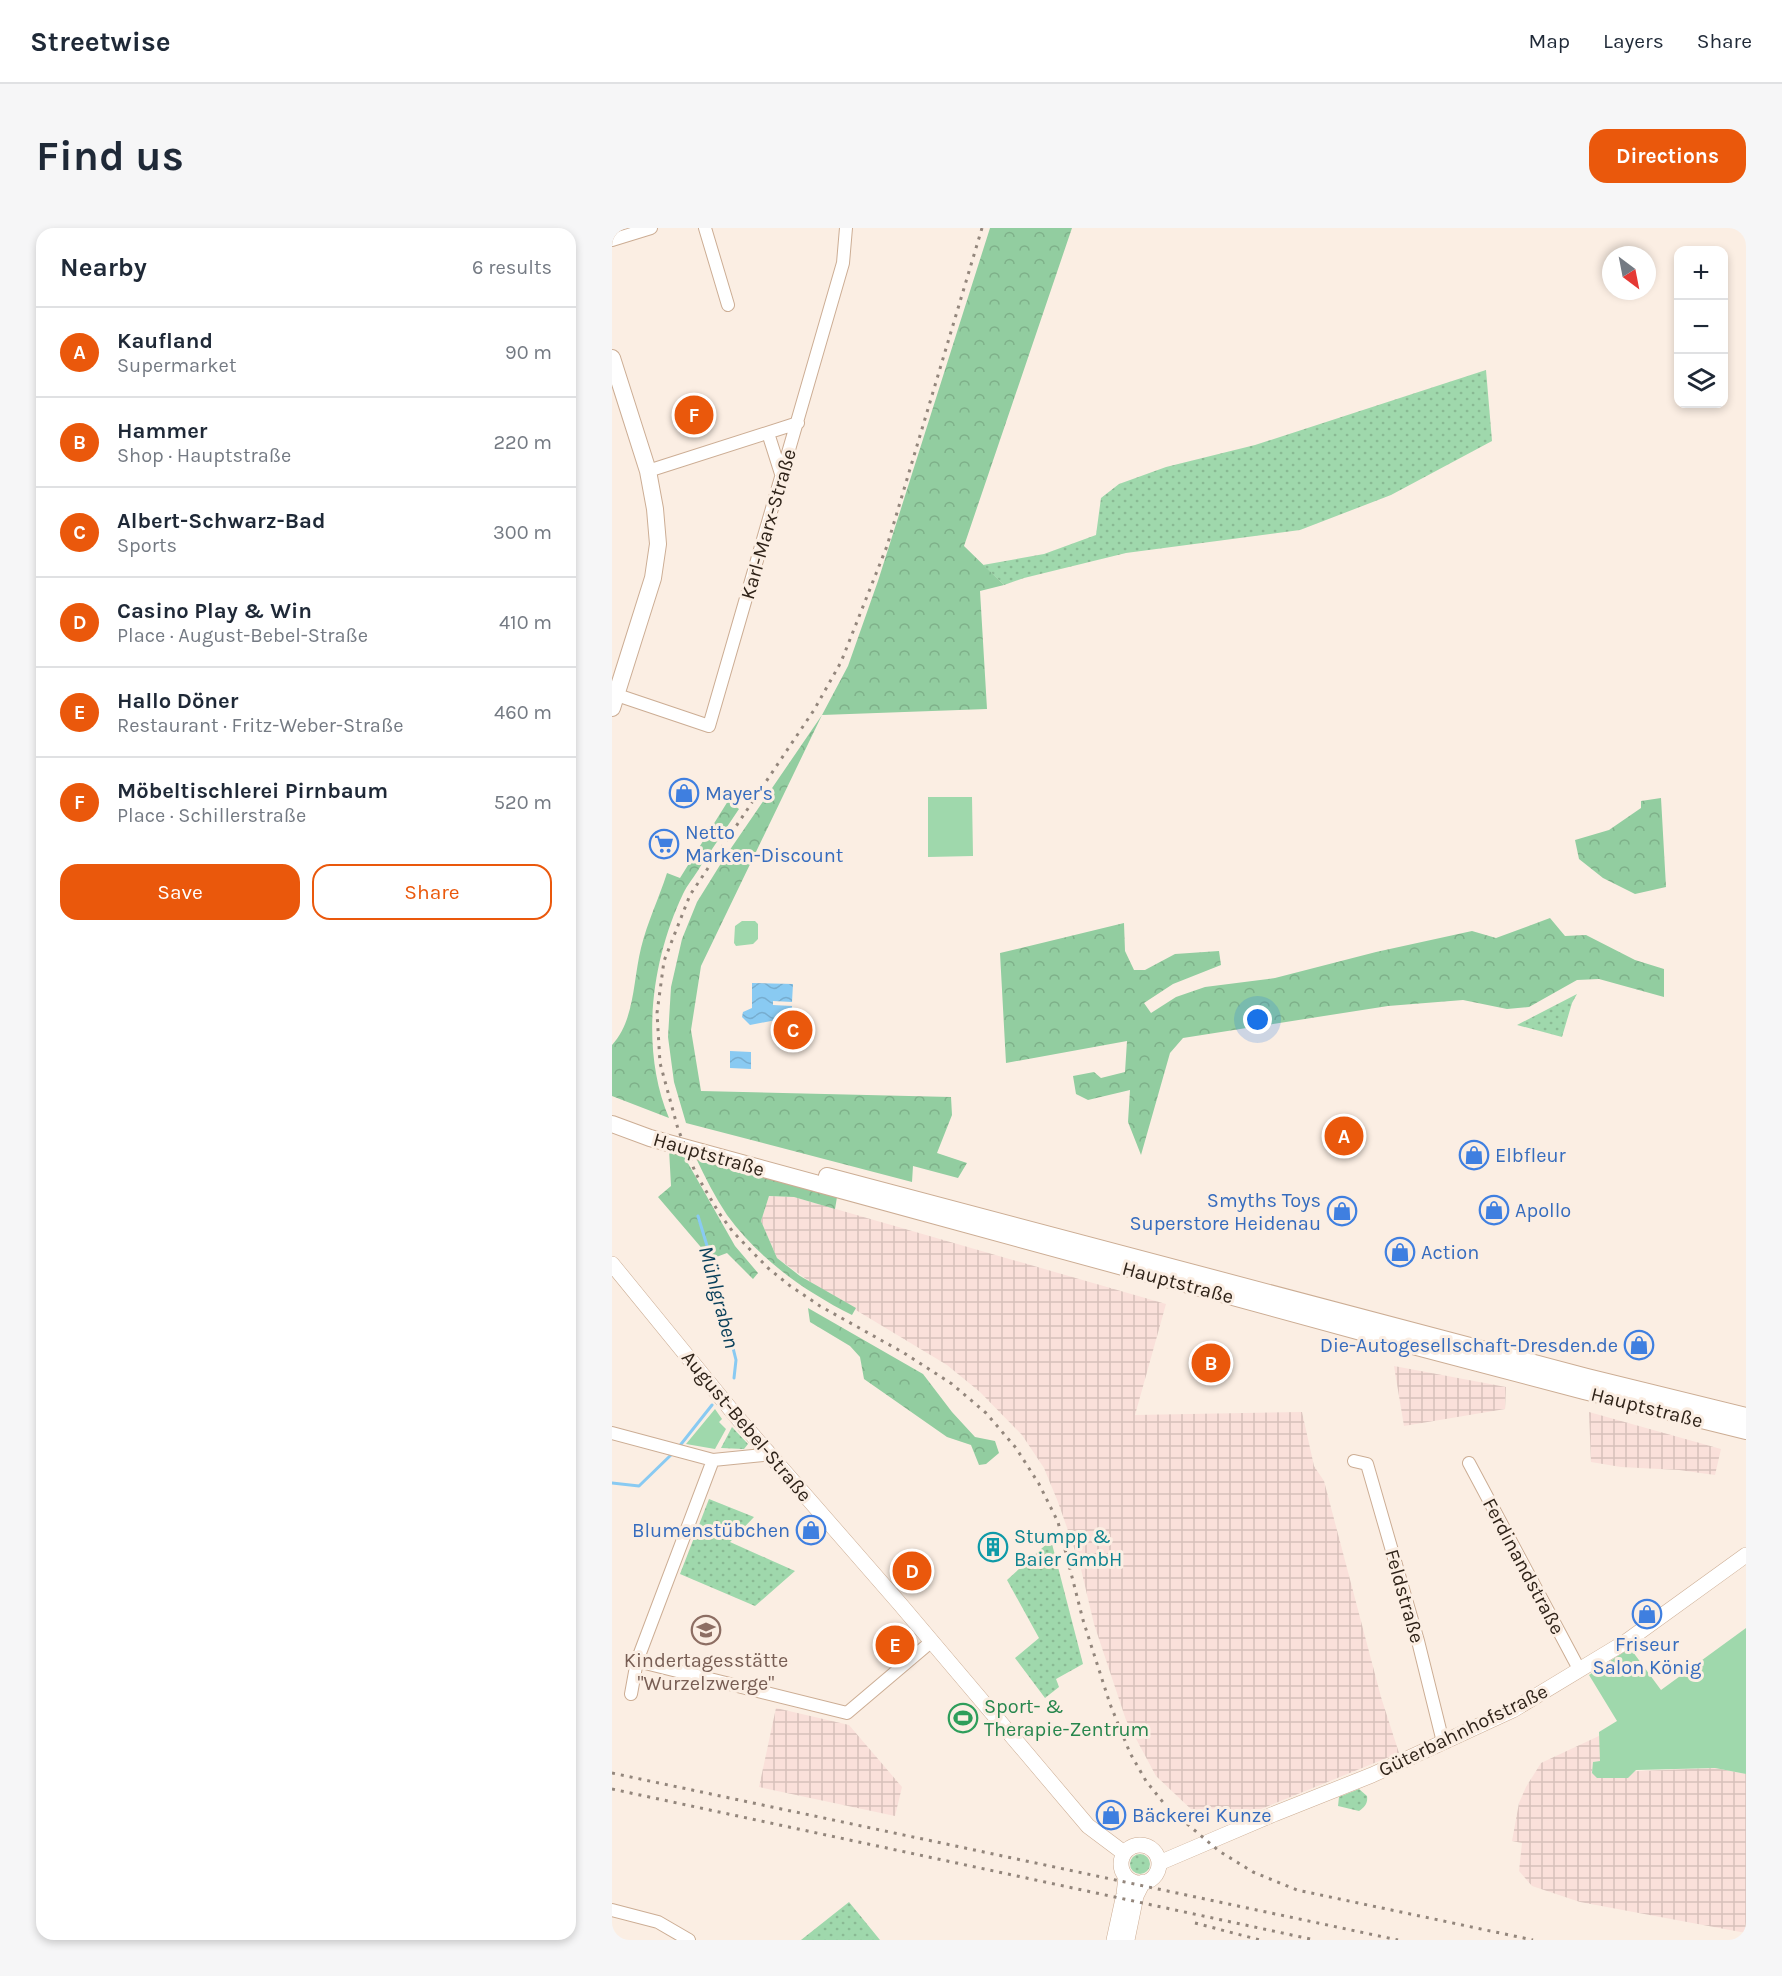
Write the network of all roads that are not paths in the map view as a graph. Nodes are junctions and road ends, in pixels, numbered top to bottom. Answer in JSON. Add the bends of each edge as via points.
{"nodes":[{"id":1,"x":651,"y":228,"type":"edge"},
{"id":2,"x":705,"y":228,"type":"edge"},
{"id":3,"x":846,"y":228,"type":"edge"},
{"id":4,"x":612,"y":240,"type":"edge"},
{"id":5,"x":729,"y":305,"type":"dead end"},
{"id":6,"x":612,"y":358,"type":"edge"},
{"id":7,"x":798,"y":423,"type":"junction"},
{"id":8,"x":768,"y":432,"type":"junction"},
{"id":9,"x":648,"y":471,"type":"junction"},
{"id":10,"x":782,"y":477,"type":"junction"},
{"id":11,"x":614,"y":701,"type":"edge"},
{"id":12,"x":612,"y":1112,"type":"edge"},
{"id":13,"x":612,"y":1124,"type":"edge"},
{"id":14,"x":612,"y":1264,"type":"edge"},
{"id":15,"x":1746,"y":1416,"type":"edge"},
{"id":16,"x":1746,"y":1431,"type":"edge"},
{"id":17,"x":612,"y":1433,"type":"edge"},
{"id":18,"x":768,"y":1451,"type":"junction"},
{"id":19,"x":713,"y":1460,"type":"junction"},
{"id":20,"x":1354,"y":1461,"type":"dead end"},
{"id":21,"x":1469,"y":1463,"type":"dead end"},
{"id":22,"x":1746,"y":1555,"type":"edge"},
{"id":23,"x":932,"y":1641,"type":"junction"},
{"id":24,"x":638,"y":1661,"type":"junction"},
{"id":25,"x":1579,"y":1670,"type":"junction"},
{"id":26,"x":631,"y":1694,"type":"dead end"},
{"id":27,"x":1443,"y":1742,"type":"junction"},
{"id":28,"x":1124,"y":1853,"type":"junction"},
{"id":29,"x":1159,"y":1863,"type":"junction"},
{"id":30,"x":1126,"y":1877,"type":"junction"},
{"id":31,"x":1143,"y":1882,"type":"junction"},
{"id":32,"x":612,"y":1910,"type":"edge"},
{"id":33,"x":688,"y":1940,"type":"edge"},
{"id":34,"x":1114,"y":1940,"type":"edge"},
{"id":35,"x":1127,"y":1940,"type":"edge"}],
"edges":[{"from":1,"to":4,"type":"street"},
{"from":2,"to":5,"type":"street"},
{"from":3,"to":7,"type":"street","name":"Karl-Marx-Straße","via":[[843,263]]},
{"from":6,"to":9,"type":"main road"},
{"from":7,"to":8,"type":"street"},
{"from":7,"to":10,"type":"street","name":"Karl-Marx-Straße"},
{"from":8,"to":9,"type":"street"},
{"from":8,"to":10,"type":"street"},
{"from":9,"to":11,"type":"main road","via":[[658,544],[653,578]]},
{"from":10,"to":11,"type":"street","name":"Karl-Marx-Straße","via":[[709,726]]},
{"from":12,"to":15,"type":"main road","name":"Hauptstraße","via":[[688,1139]]},
{"from":13,"to":16,"type":"main road","name":"Hauptstraße","via":[[961,1224],[1573,1389]]},
{"from":14,"to":18,"type":"street","name":"August-Bebel-Straße"},
{"from":17,"to":19,"type":"street"},
{"from":18,"to":19,"type":"street","via":[[763,1455]]},
{"from":18,"to":23,"type":"street","name":"August-Bebel-Straße"},
{"from":19,"to":24,"type":"street"},
{"from":20,"to":27,"type":"street","name":"Feldstraße","via":[[1367,1464]]},
{"from":21,"to":25,"type":"street","name":"Ferdinandstraße"},
{"from":22,"to":25,"type":"street","name":"Güterbahnhofstraße","via":[[1627,1641]]},
{"from":23,"to":24,"type":"street","via":[[847,1713]]},
{"from":23,"to":28,"type":"street","name":"August-Bebel-Straße","via":[[1088,1826]]},
{"from":24,"to":26,"type":"street"},
{"from":25,"to":27,"type":"street","name":"Güterbahnhofstraße","via":[[1513,1710]]},
{"from":27,"to":29,"type":"street","name":"Güterbahnhofstraße"},
{"from":28,"to":29,"type":"street","via":[[1132,1846],[1142,1845],[1152,1849]]},
{"from":28,"to":30,"type":"street","via":[[1121,1866]]},
{"from":29,"to":31,"type":"street","via":[[1153,1877]]},
{"from":30,"to":31,"type":"street"},
{"from":30,"to":34,"type":"street"},
{"from":31,"to":35,"type":"street","via":[[1136,1896]]},
{"from":32,"to":33,"type":"street","via":[[658,1922]]}]}
